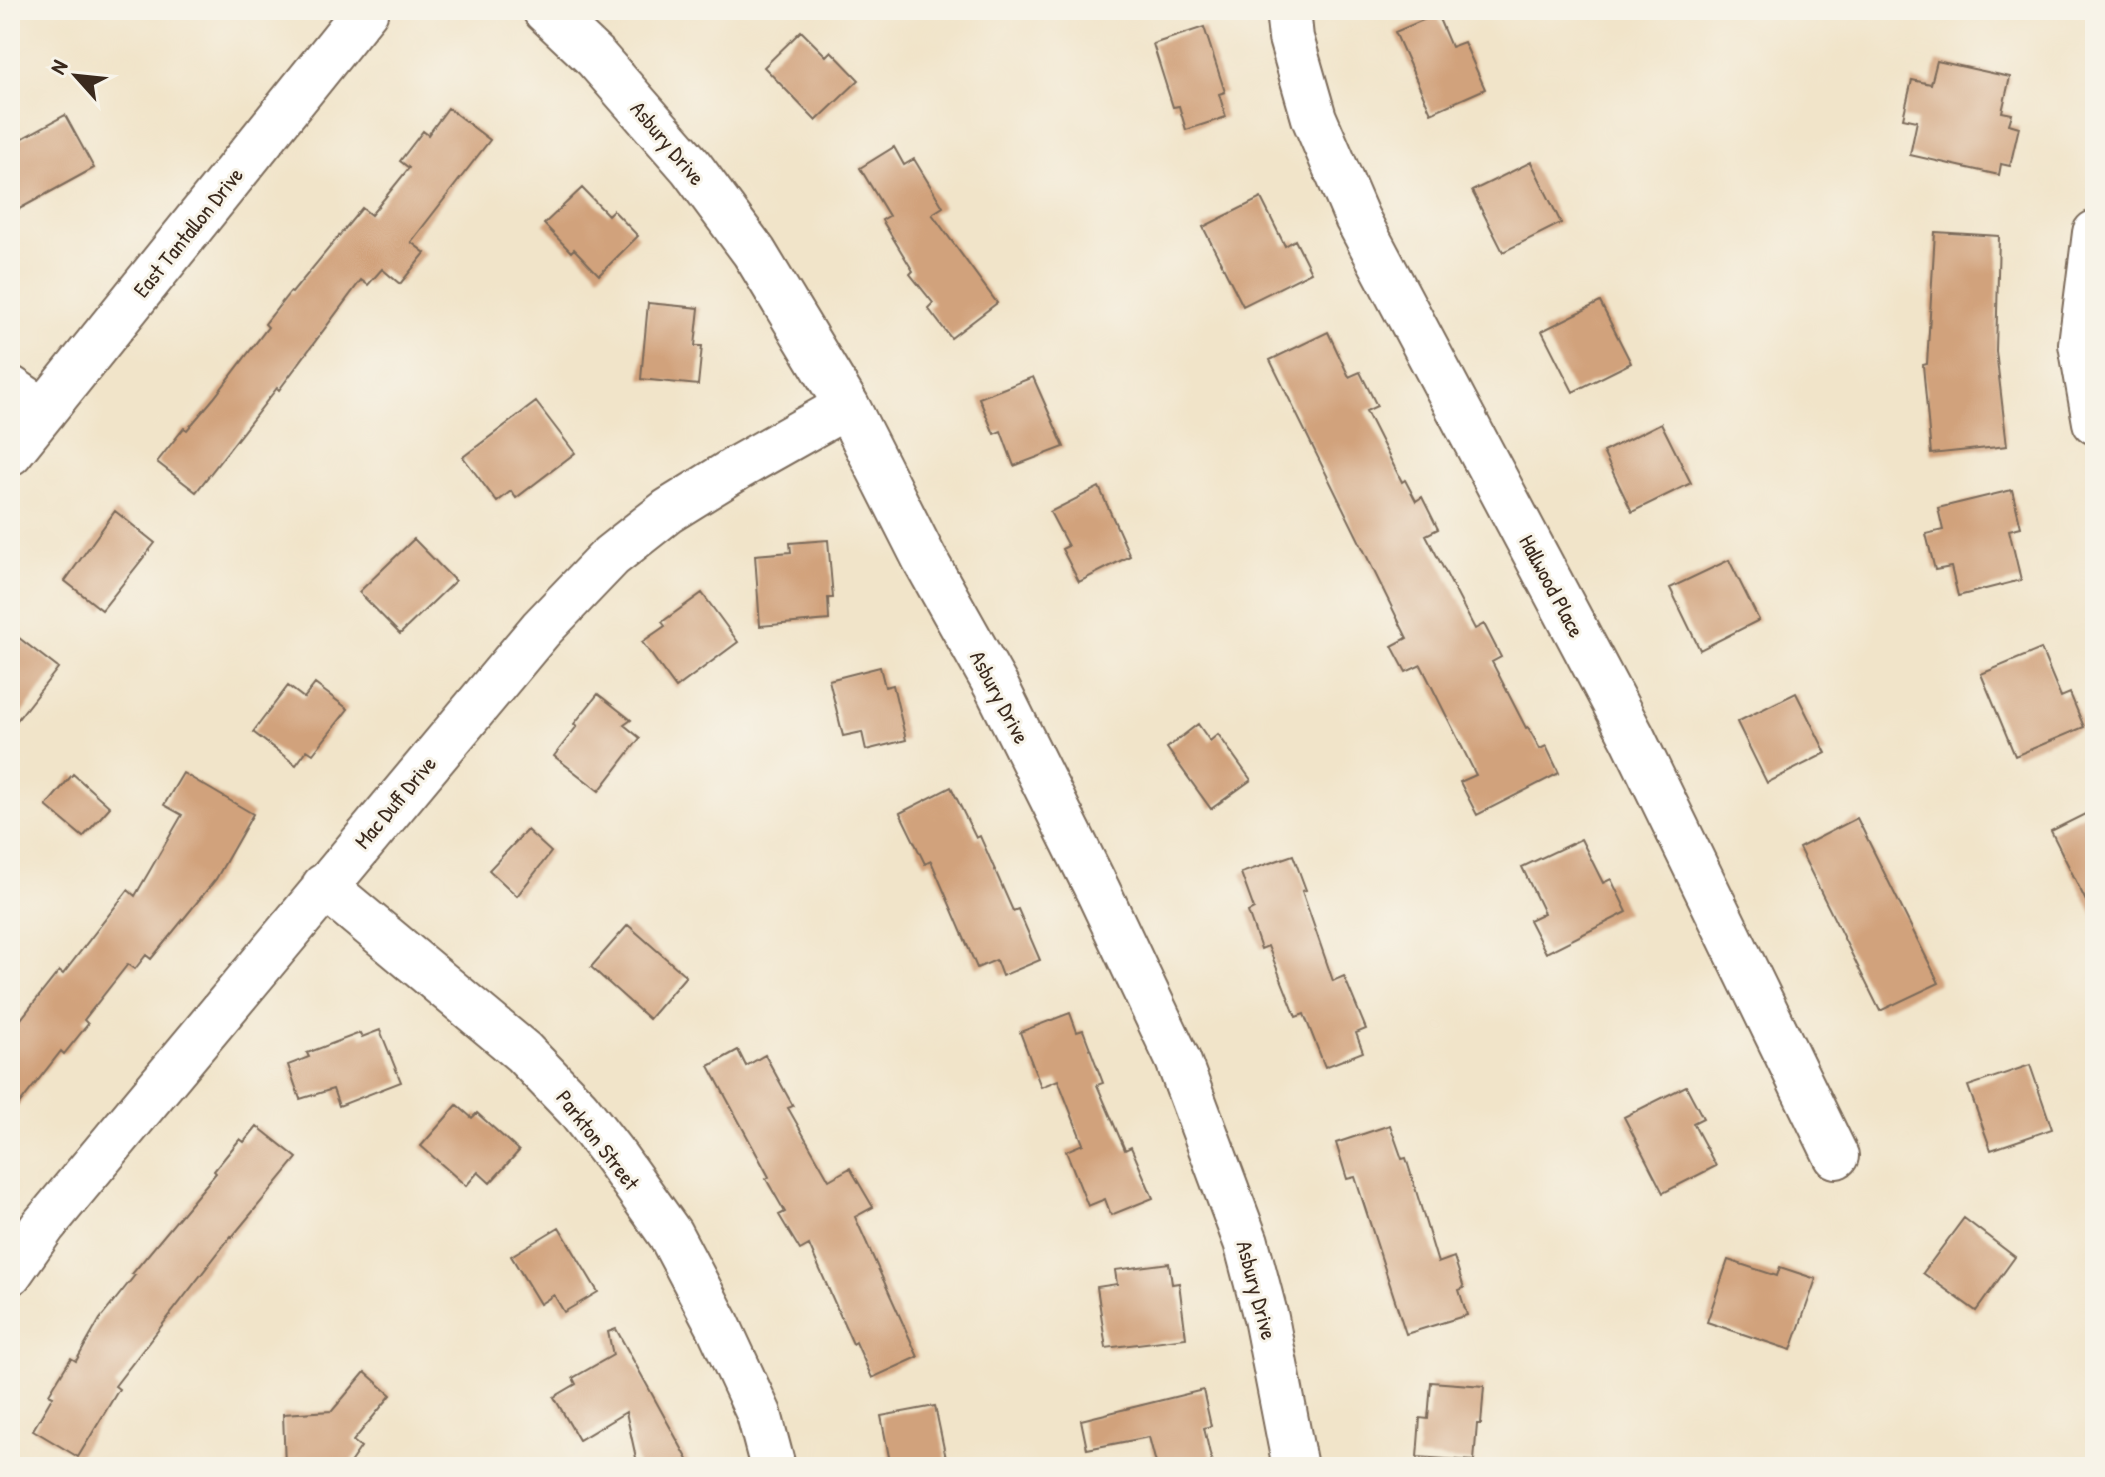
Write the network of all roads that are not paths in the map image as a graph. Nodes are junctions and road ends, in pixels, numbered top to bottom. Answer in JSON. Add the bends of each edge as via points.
{"nodes":[{"id":1,"x":366,"y":10,"type":"edge"},
{"id":2,"x":545,"y":10,"type":"edge"},
{"id":3,"x":1288,"y":10,"type":"edge"},
{"id":4,"x":2095,"y":233,"type":"edge"},
{"id":5,"x":27,"y":400,"type":"edge"},
{"id":6,"x":847,"y":406,"type":"junction"},
{"id":7,"x":2095,"y":422,"type":"edge"},
{"id":8,"x":10,"y":453,"type":"edge"},
{"id":9,"x":324,"y":886,"type":"junction"},
{"id":10,"x":1836,"y":1156,"type":"dead end"},
{"id":11,"x":10,"y":1273,"type":"edge"},
{"id":12,"x":773,"y":1467,"type":"edge"},
{"id":13,"x":1295,"y":1467,"type":"edge"}],
"edges":[{"from":1,"to":5,"type":"street","name":"East Tantallon Drive"},
{"from":2,"to":6,"type":"street","name":"Asbury Drive","via":[[596,58],[691,167],[754,252]]},
{"from":3,"to":10,"type":"street","name":"Hallwood Place","via":[[1314,118],[1357,218],[1633,738]]},
{"from":4,"to":7,"type":"street","via":[[2081,344]]},
{"from":5,"to":8,"type":"street","name":"East Tantallon Drive"},
{"from":6,"to":9,"type":"street","name":"Mac Duff Drive","via":[[668,511],[611,556],[541,629]]},
{"from":6,"to":13,"type":"street","name":"Asbury Drive","via":[[997,688],[1178,1060],[1246,1242]]},
{"from":9,"to":11,"type":"street","name":"Mac Duff Drive"},
{"from":9,"to":12,"type":"street","name":"Parkton Street","via":[[523,1052],[616,1158],[670,1234],[718,1325],[759,1414]]}]}
